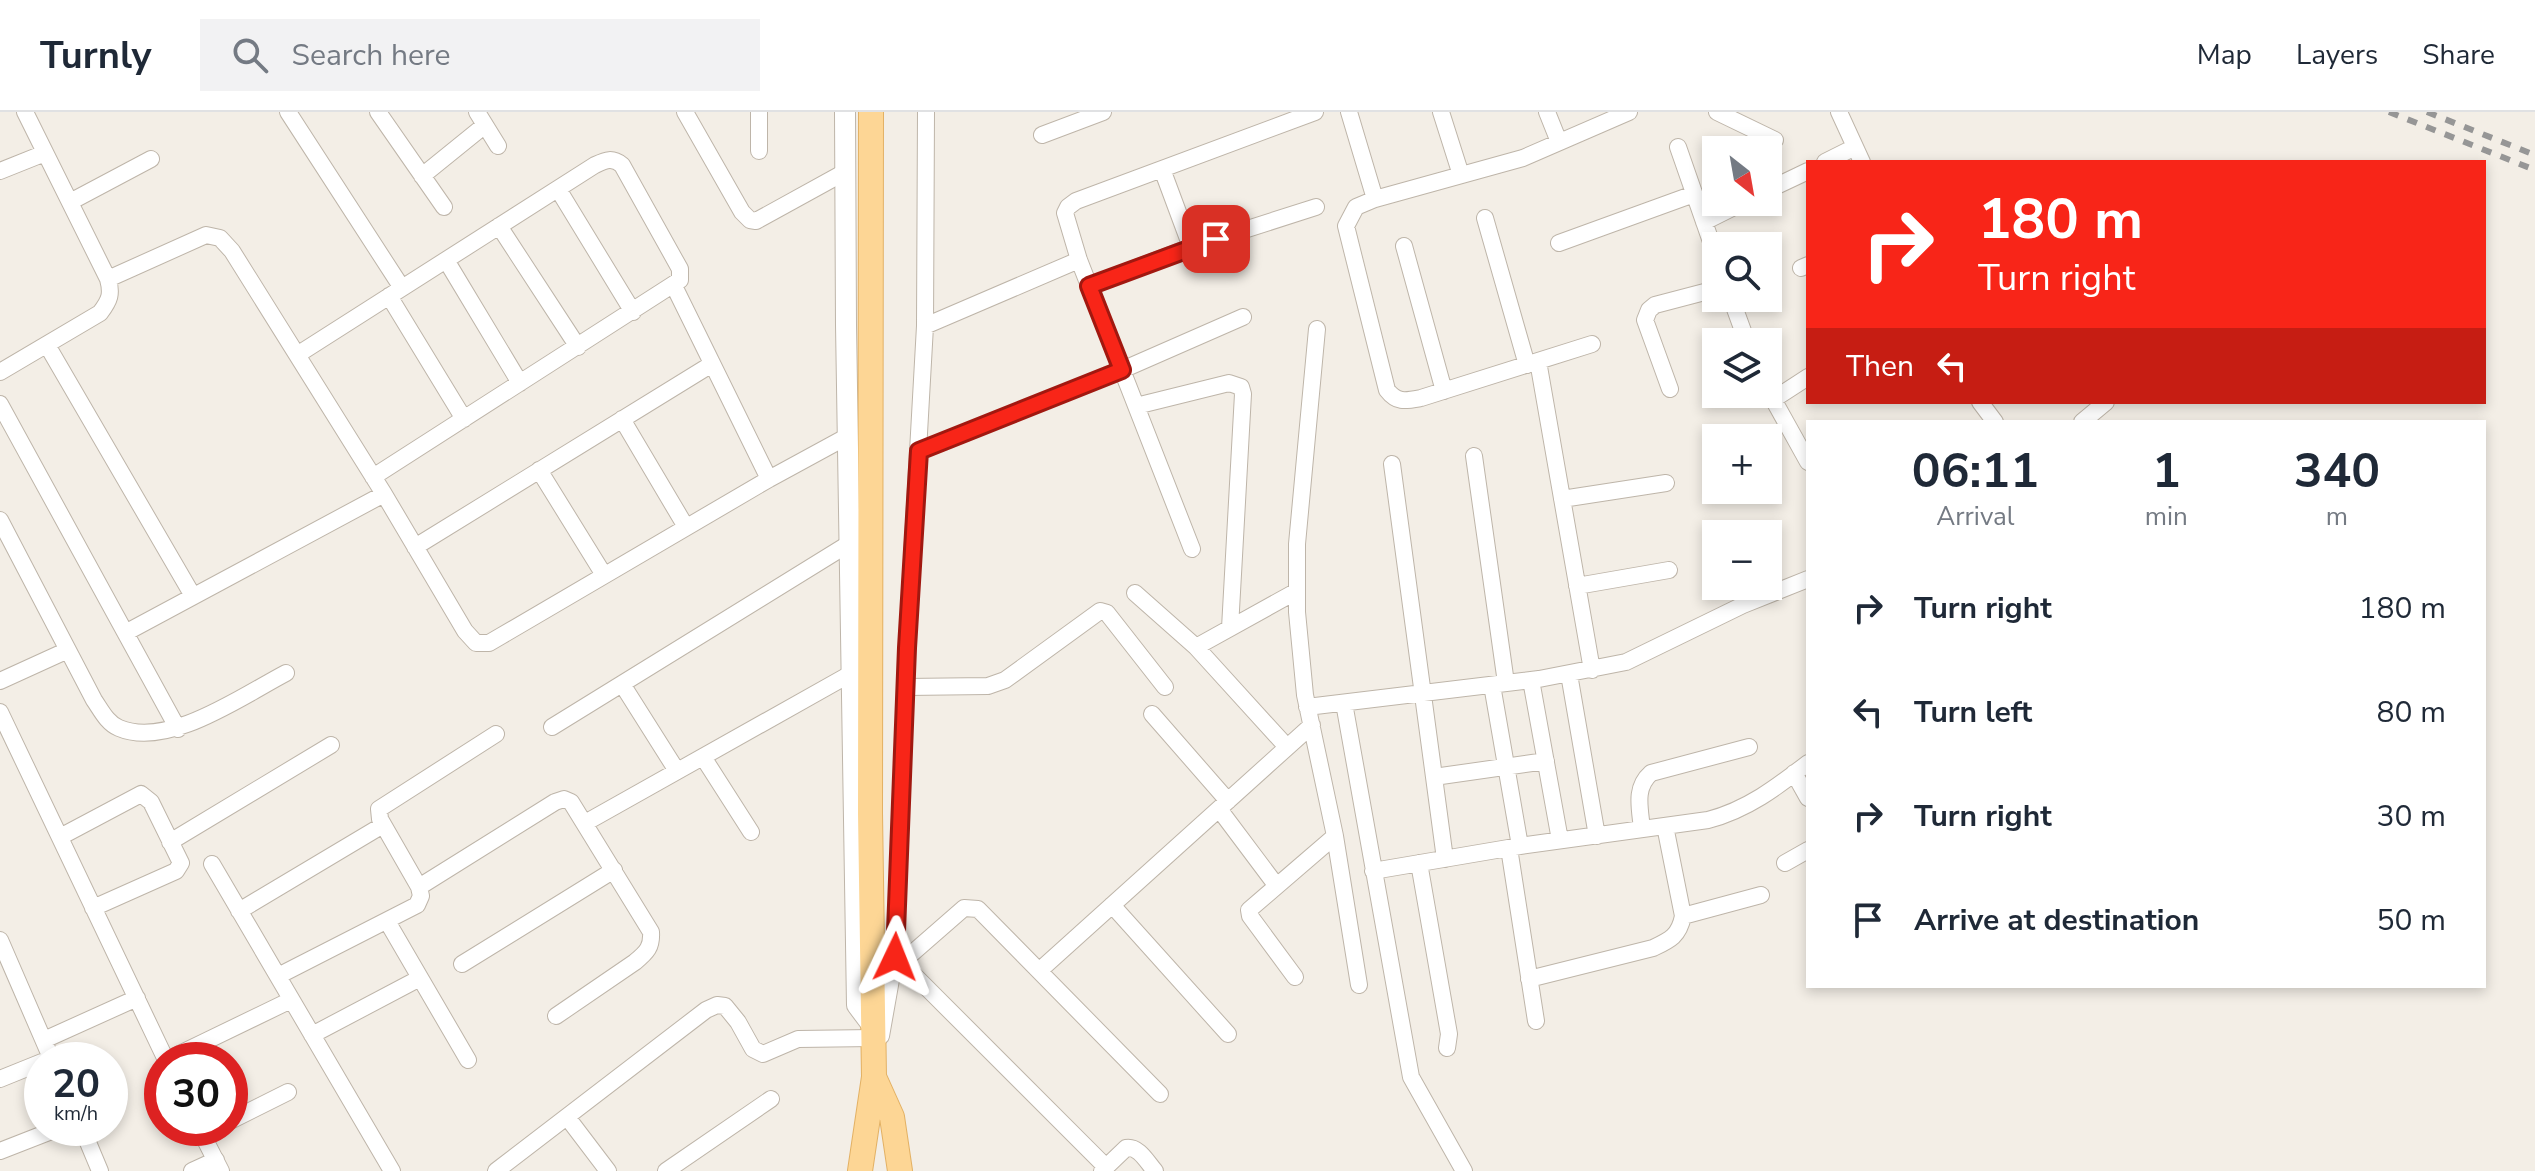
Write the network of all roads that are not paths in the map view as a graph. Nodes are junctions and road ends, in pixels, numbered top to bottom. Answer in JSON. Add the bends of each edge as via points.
{"nodes":[{"id":1,"x":25,"y":112,"type":"edge"},
{"id":2,"x":288,"y":112,"type":"edge"},
{"id":3,"x":378,"y":112,"type":"edge"},
{"id":4,"x":685,"y":112,"type":"edge"},
{"id":5,"x":759,"y":112,"type":"edge"},
{"id":6,"x":845,"y":112,"type":"edge"},
{"id":7,"x":871,"y":112,"type":"edge"},
{"id":8,"x":926,"y":112,"type":"edge"},
{"id":9,"x":1103,"y":112,"type":"edge"},
{"id":10,"x":1315,"y":112,"type":"edge"},
{"id":11,"x":1349,"y":112,"type":"edge"},
{"id":12,"x":1441,"y":112,"type":"edge"},
{"id":13,"x":1547,"y":112,"type":"edge"},
{"id":14,"x":1629,"y":112,"type":"edge"},
{"id":15,"x":1717,"y":112,"type":"edge"},
{"id":16,"x":1839,"y":112,"type":"edge"},
{"id":17,"x":481,"y":119,"type":"edge"},
{"id":18,"x":1273,"y":119,"type":"edge"},
{"id":19,"x":1042,"y":135,"type":"dead end"},
{"id":20,"x":1767,"y":136,"type":"edge"},
{"id":21,"x":1559,"y":142,"type":"junction"},
{"id":22,"x":498,"y":146,"type":"dead end"},
{"id":23,"x":1678,"y":147,"type":"dead end"},
{"id":24,"x":759,"y":151,"type":"dead end"},
{"id":25,"x":45,"y":153,"type":"junction"},
{"id":26,"x":1859,"y":155,"type":"edge"},
{"id":27,"x":151,"y":159,"type":"dead end"},
{"id":28,"x":1835,"y":160,"type":"edge"},
{"id":29,"x":1162,"y":169,"type":"junction"},
{"id":30,"x":0,"y":171,"type":"edge"},
{"id":31,"x":845,"y":172,"type":"junction"},
{"id":32,"x":1806,"y":172,"type":"edge"},
{"id":33,"x":1461,"y":175,"type":"junction"},
{"id":34,"x":422,"y":176,"type":"junction"},
{"id":35,"x":1782,"y":183,"type":"edge"},
{"id":36,"x":558,"y":189,"type":"junction"},
{"id":37,"x":1694,"y":194,"type":"junction"},
{"id":38,"x":1375,"y":199,"type":"junction"},
{"id":39,"x":70,"y":202,"type":"junction"},
{"id":40,"x":444,"y":207,"type":"dead end"},
{"id":41,"x":1316,"y":207,"type":"dead end"},
{"id":42,"x":1716,"y":216,"type":"edge"},
{"id":43,"x":1485,"y":218,"type":"dead end"},
{"id":44,"x":1704,"y":222,"type":"junction"},
{"id":45,"x":499,"y":226,"type":"junction"},
{"id":46,"x":1708,"y":232,"type":"edge"},
{"id":47,"x":1559,"y":243,"type":"dead end"},
{"id":48,"x":1404,"y":246,"type":"dead end"},
{"id":49,"x":1191,"y":247,"type":"junction"},
{"id":50,"x":446,"y":260,"type":"junction"},
{"id":51,"x":1079,"y":260,"type":"junction"},
{"id":52,"x":108,"y":279,"type":"junction"},
{"id":53,"x":674,"y":286,"type":"junction"},
{"id":54,"x":1089,"y":286,"type":"junction"},
{"id":55,"x":396,"y":292,"type":"junction"},
{"id":56,"x":1702,"y":293,"type":"edge"},
{"id":57,"x":633,"y":312,"type":"junction"},
{"id":58,"x":1243,"y":317,"type":"dead end"},
{"id":59,"x":925,"y":326,"type":"junction"},
{"id":60,"x":1317,"y":329,"type":"dead end"},
{"id":61,"x":1592,"y":344,"type":"dead end"},
{"id":62,"x":47,"y":345,"type":"junction"},
{"id":63,"x":578,"y":347,"type":"junction"},
{"id":64,"x":297,"y":355,"type":"junction"},
{"id":65,"x":1532,"y":363,"type":"junction"},
{"id":66,"x":712,"y":364,"type":"junction"},
{"id":67,"x":1122,"y":370,"type":"junction"},
{"id":68,"x":0,"y":372,"type":"edge"},
{"id":69,"x":1806,"y":378,"type":"edge"},
{"id":70,"x":520,"y":383,"type":"junction"},
{"id":71,"x":1670,"y":389,"type":"dead end"},
{"id":72,"x":1782,"y":389,"type":"edge"},
{"id":73,"x":1444,"y":391,"type":"junction"},
{"id":74,"x":0,"y":404,"type":"edge"},
{"id":75,"x":2104,"y":404,"type":"edge"},
{"id":76,"x":1136,"y":406,"type":"junction"},
{"id":77,"x":1779,"y":408,"type":"edge"},
{"id":78,"x":464,"y":419,"type":"junction"},
{"id":79,"x":622,"y":419,"type":"junction"},
{"id":80,"x":2084,"y":420,"type":"edge"},
{"id":81,"x":848,"y":436,"type":"junction"},
{"id":82,"x":919,"y":451,"type":"junction"},
{"id":83,"x":1474,"y":456,"type":"dead end"},
{"id":84,"x":1806,"y":458,"type":"edge"},
{"id":85,"x":1392,"y":464,"type":"dead end"},
{"id":86,"x":539,"y":470,"type":"junction"},
{"id":87,"x":373,"y":477,"type":"junction"},
{"id":88,"x":769,"y":479,"type":"junction"},
{"id":89,"x":1666,"y":483,"type":"dead end"},
{"id":90,"x":384,"y":494,"type":"junction"},
{"id":91,"x":1562,"y":499,"type":"junction"},
{"id":92,"x":0,"y":520,"type":"edge"},
{"id":93,"x":686,"y":527,"type":"junction"},
{"id":94,"x":850,"y":543,"type":"junction"},
{"id":95,"x":415,"y":547,"type":"junction"},
{"id":96,"x":1192,"y":549,"type":"dead end"},
{"id":97,"x":1669,"y":570,"type":"dead end"},
{"id":98,"x":604,"y":575,"type":"junction"},
{"id":99,"x":1806,"y":580,"type":"edge"},
{"id":100,"x":1577,"y":586,"type":"junction"},
{"id":101,"x":1297,"y":591,"type":"junction"},
{"id":102,"x":1135,"y":593,"type":"dead end"},
{"id":103,"x":193,"y":596,"type":"junction"},
{"id":104,"x":1230,"y":628,"type":"junction"},
{"id":105,"x":127,"y":632,"type":"junction"},
{"id":106,"x":1196,"y":647,"type":"junction"},
{"id":107,"x":68,"y":650,"type":"junction"},
{"id":108,"x":1592,"y":670,"type":"junction"},
{"id":109,"x":286,"y":673,"type":"dead end"},
{"id":110,"x":852,"y":673,"type":"junction"},
{"id":111,"x":1569,"y":674,"type":"junction"},
{"id":112,"x":1531,"y":680,"type":"junction"},
{"id":113,"x":0,"y":681,"type":"edge"},
{"id":114,"x":622,"y":684,"type":"junction"},
{"id":115,"x":1499,"y":684,"type":"junction"},
{"id":116,"x":906,"y":687,"type":"junction"},
{"id":117,"x":1165,"y":687,"type":"dead end"},
{"id":118,"x":1423,"y":693,"type":"junction"},
{"id":119,"x":1344,"y":703,"type":"junction"},
{"id":120,"x":1307,"y":707,"type":"junction"},
{"id":121,"x":0,"y":712,"type":"edge"},
{"id":122,"x":1152,"y":714,"type":"dead end"},
{"id":123,"x":1312,"y":725,"type":"junction"},
{"id":124,"x":552,"y":727,"type":"dead end"},
{"id":125,"x":178,"y":729,"type":"junction"},
{"id":126,"x":496,"y":734,"type":"dead end"},
{"id":127,"x":331,"y":745,"type":"dead end"},
{"id":128,"x":1287,"y":747,"type":"junction"},
{"id":129,"x":1749,"y":747,"type":"dead end"},
{"id":130,"x":703,"y":757,"type":"junction"},
{"id":131,"x":1546,"y":761,"type":"junction"},
{"id":132,"x":1806,"y":764,"type":"edge"},
{"id":133,"x":1506,"y":766,"type":"junction"},
{"id":134,"x":677,"y":771,"type":"junction"},
{"id":135,"x":1794,"y":773,"type":"junction"},
{"id":136,"x":1434,"y":777,"type":"junction"},
{"id":137,"x":1806,"y":794,"type":"edge"},
{"id":138,"x":1223,"y":805,"type":"junction"},
{"id":139,"x":585,"y":823,"type":"junction"},
{"id":140,"x":383,"y":825,"type":"junction"},
{"id":141,"x":1665,"y":826,"type":"junction"},
{"id":142,"x":1642,"y":829,"type":"junction"},
{"id":143,"x":751,"y":832,"type":"dead end"},
{"id":144,"x":1335,"y":836,"type":"junction"},
{"id":145,"x":1597,"y":836,"type":"junction"},
{"id":146,"x":60,"y":837,"type":"junction"},
{"id":147,"x":1560,"y":840,"type":"junction"},
{"id":148,"x":170,"y":842,"type":"junction"},
{"id":149,"x":1514,"y":847,"type":"junction"},
{"id":150,"x":1806,"y":851,"type":"edge"},
{"id":151,"x":1445,"y":859,"type":"junction"},
{"id":152,"x":1419,"y":863,"type":"junction"},
{"id":153,"x":1785,"y":863,"type":"dead end"},
{"id":154,"x":212,"y":864,"type":"dead end"},
{"id":155,"x":614,"y":870,"type":"junction"},
{"id":156,"x":1373,"y":871,"type":"junction"},
{"id":157,"x":1276,"y":885,"type":"junction"},
{"id":158,"x":419,"y":887,"type":"junction"},
{"id":159,"x":1761,"y":895,"type":"dead end"},
{"id":160,"x":1112,"y":905,"type":"junction"},
{"id":161,"x":93,"y":908,"type":"junction"},
{"id":162,"x":239,"y":911,"type":"junction"},
{"id":163,"x":1683,"y":916,"type":"junction"},
{"id":164,"x":387,"y":921,"type":"junction"},
{"id":165,"x":872,"y":933,"type":"junction"},
{"id":166,"x":0,"y":942,"type":"edge"},
{"id":167,"x":898,"y":960,"type":"junction"},
{"id":168,"x":462,"y":964,"type":"dead end"},
{"id":169,"x":1039,"y":971,"type":"junction"},
{"id":170,"x":278,"y":976,"type":"junction"},
{"id":171,"x":1295,"y":977,"type":"dead end"},
{"id":172,"x":420,"y":978,"type":"junction"},
{"id":173,"x":1529,"y":979,"type":"junction"},
{"id":174,"x":1359,"y":985,"type":"dead end"},
{"id":175,"x":137,"y":998,"type":"junction"},
{"id":176,"x":291,"y":1000,"type":"junction"},
{"id":177,"x":556,"y":1016,"type":"dead end"},
{"id":178,"x":1536,"y":1021,"type":"dead end"},
{"id":179,"x":872,"y":1031,"type":"junction"},
{"id":180,"x":1228,"y":1034,"type":"dead end"},
{"id":181,"x":312,"y":1035,"type":"junction"},
{"id":182,"x":44,"y":1040,"type":"joint"},
{"id":183,"x":158,"y":1042,"type":"edge"},
{"id":184,"x":204,"y":1042,"type":"edge"},
{"id":185,"x":1447,"y":1048,"type":"dead end"},
{"id":186,"x":468,"y":1060,"type":"dead end"},
{"id":187,"x":24,"y":1070,"type":"edge"},
{"id":188,"x":874,"y":1077,"type":"junction"},
{"id":189,"x":0,"y":1079,"type":"edge"},
{"id":190,"x":288,"y":1092,"type":"dead end"},
{"id":191,"x":1160,"y":1094,"type":"dead end"},
{"id":192,"x":771,"y":1099,"type":"dead end"},
{"id":193,"x":248,"y":1112,"type":"edge"},
{"id":194,"x":567,"y":1117,"type":"junction"},
{"id":195,"x":24,"y":1142,"type":"edge"},
{"id":196,"x":90,"y":1146,"type":"edge"},
{"id":197,"x":211,"y":1146,"type":"edge"},
{"id":198,"x":0,"y":1151,"type":"edge"},
{"id":199,"x":218,"y":1166,"type":"edge"},
{"id":200,"x":1104,"y":1169,"type":"edge"},
{"id":201,"x":100,"y":1171,"type":"edge"},
{"id":202,"x":192,"y":1171,"type":"edge"},
{"id":203,"x":392,"y":1171,"type":"edge"},
{"id":204,"x":496,"y":1171,"type":"edge"},
{"id":205,"x":608,"y":1171,"type":"edge"},
{"id":206,"x":666,"y":1171,"type":"edge"},
{"id":207,"x":860,"y":1171,"type":"edge"},
{"id":208,"x":900,"y":1171,"type":"edge"},
{"id":209,"x":1155,"y":1171,"type":"edge"},
{"id":210,"x":1464,"y":1171,"type":"edge"}],
"edges":[{"from":1,"to":25,"type":"street"},
{"from":2,"to":55,"type":"street"},
{"from":3,"to":34,"type":"street"},
{"from":4,"to":31,"type":"street","via":[[750,220]]},
{"from":5,"to":24,"type":"street"},
{"from":6,"to":31,"type":"street"},
{"from":7,"to":165,"type":"main road"},
{"from":8,"to":59,"type":"street"},
{"from":9,"to":19,"type":"street"},
{"from":10,"to":18,"type":"street"},
{"from":11,"to":38,"type":"street"},
{"from":12,"to":33,"type":"street"},
{"from":13,"to":21,"type":"street"},
{"from":14,"to":21,"type":"street"},
{"from":15,"to":20,"type":"street"},
{"from":16,"to":26,"type":"street"},
{"from":17,"to":22,"type":"street"},
{"from":17,"to":34,"type":"street"},
{"from":18,"to":29,"type":"street"},
{"from":21,"to":33,"type":"street"},
{"from":23,"to":37,"type":"street"},
{"from":25,"to":30,"type":"street"},
{"from":25,"to":39,"type":"street"},
{"from":26,"to":28,"type":"street"},
{"from":27,"to":39,"type":"street"},
{"from":29,"to":49,"type":"street"},
{"from":29,"to":51,"type":"street","via":[[1068,207],[1067,224]]},
{"from":31,"to":81,"type":"street"},
{"from":32,"to":35,"type":"street"},
{"from":33,"to":38,"type":"street"},
{"from":34,"to":40,"type":"street"},
{"from":36,"to":45,"type":"street"},
{"from":36,"to":53,"type":"street","via":[[606,160],[622,165],[680,269]]},
{"from":36,"to":57,"type":"street"},
{"from":37,"to":44,"type":"street"},
{"from":37,"to":47,"type":"street"},
{"from":38,"to":73,"type":"street","via":[[1356,207],[1346,226],[1387,390],[1404,401]]},
{"from":39,"to":52,"type":"street"},
{"from":41,"to":49,"type":"street"},
{"from":42,"to":44,"type":"street"},
{"from":43,"to":65,"type":"street"},
{"from":44,"to":46,"type":"street"},
{"from":45,"to":50,"type":"street"},
{"from":45,"to":63,"type":"street"},
{"from":48,"to":73,"type":"street"},
{"from":49,"to":54,"type":"street"},
{"from":50,"to":55,"type":"street"},
{"from":50,"to":70,"type":"street"},
{"from":51,"to":54,"type":"street"},
{"from":51,"to":59,"type":"street"},
{"from":52,"to":62,"type":"street","via":[[112,291],[100,313]]},
{"from":52,"to":64,"type":"street","via":[[206,235],[220,238]]},
{"from":53,"to":57,"type":"street"},
{"from":53,"to":66,"type":"street"},
{"from":54,"to":67,"type":"street"},
{"from":55,"to":64,"type":"street"},
{"from":55,"to":78,"type":"street"},
{"from":56,"to":71,"type":"street","via":[[1655,305],[1645,320]]},
{"from":57,"to":63,"type":"street"},
{"from":58,"to":67,"type":"street"},
{"from":59,"to":82,"type":"street"},
{"from":60,"to":101,"type":"street"},
{"from":61,"to":65,"type":"street"},
{"from":62,"to":68,"type":"street"},
{"from":62,"to":103,"type":"street"},
{"from":63,"to":70,"type":"street"},
{"from":64,"to":87,"type":"street"},
{"from":65,"to":73,"type":"street"},
{"from":65,"to":91,"type":"street"},
{"from":66,"to":79,"type":"street"},
{"from":66,"to":88,"type":"street"},
{"from":67,"to":76,"type":"street"},
{"from":67,"to":82,"type":"street"},
{"from":69,"to":72,"type":"street"},
{"from":70,"to":78,"type":"street"},
{"from":74,"to":105,"type":"street"},
{"from":75,"to":80,"type":"street"},
{"from":76,"to":96,"type":"street"},
{"from":76,"to":104,"type":"street","via":[[1229,383],[1241,387]]},
{"from":77,"to":84,"type":"street"},
{"from":78,"to":87,"type":"street"},
{"from":79,"to":86,"type":"street"},
{"from":79,"to":93,"type":"street"},
{"from":81,"to":88,"type":"street"},
{"from":81,"to":94,"type":"street"},
{"from":82,"to":116,"type":"street"},
{"from":83,"to":115,"type":"street"},
{"from":85,"to":118,"type":"street"},
{"from":86,"to":95,"type":"street"},
{"from":86,"to":98,"type":"street"},
{"from":87,"to":90,"type":"street"},
{"from":88,"to":93,"type":"street"},
{"from":89,"to":91,"type":"street"},
{"from":90,"to":95,"type":"street"},
{"from":90,"to":103,"type":"street"},
{"from":91,"to":100,"type":"street"},
{"from":92,"to":107,"type":"street"},
{"from":93,"to":98,"type":"street"},
{"from":94,"to":110,"type":"street"},
{"from":94,"to":114,"type":"street"},
{"from":95,"to":98,"type":"street","via":[[476,643],[489,643]]},
{"from":97,"to":100,"type":"street"},
{"from":99,"to":108,"type":"street","via":[[1626,662]]},
{"from":100,"to":108,"type":"street"},
{"from":101,"to":104,"type":"street"},
{"from":101,"to":120,"type":"street"},
{"from":102,"to":106,"type":"street"},
{"from":103,"to":105,"type":"street"},
{"from":104,"to":106,"type":"street"},
{"from":105,"to":125,"type":"street"},
{"from":106,"to":128,"type":"street"},
{"from":107,"to":113,"type":"street"},
{"from":107,"to":125,"type":"street","via":[[109,721],[151,734]]},
{"from":108,"to":111,"type":"street"},
{"from":109,"to":125,"type":"street"},
{"from":110,"to":130,"type":"street"},
{"from":110,"to":179,"type":"street","via":[[857,1005]]},
{"from":111,"to":112,"type":"street"},
{"from":111,"to":145,"type":"street"},
{"from":112,"to":115,"type":"street"},
{"from":112,"to":131,"type":"street"},
{"from":114,"to":124,"type":"street"},
{"from":114,"to":134,"type":"street"},
{"from":115,"to":118,"type":"street"},
{"from":115,"to":133,"type":"street"},
{"from":116,"to":117,"type":"street","via":[[988,686],[1005,680],[1100,611],[1107,613]]},
{"from":116,"to":167,"type":"street"},
{"from":118,"to":119,"type":"street"},
{"from":118,"to":136,"type":"street"},
{"from":119,"to":120,"type":"street"},
{"from":119,"to":156,"type":"street"},
{"from":120,"to":123,"type":"street"},
{"from":121,"to":146,"type":"street"},
{"from":122,"to":138,"type":"street"},
{"from":123,"to":128,"type":"street"},
{"from":123,"to":144,"type":"street"},
{"from":126,"to":140,"type":"street","via":[[383,805],[378,813]]},
{"from":127,"to":148,"type":"street"},
{"from":128,"to":138,"type":"street"},
{"from":129,"to":142,"type":"street","via":[[1651,773],[1639,789]]},
{"from":130,"to":134,"type":"street"},
{"from":130,"to":143,"type":"street"},
{"from":131,"to":133,"type":"street"},
{"from":131,"to":147,"type":"street"},
{"from":132,"to":135,"type":"street"},
{"from":133,"to":136,"type":"street"},
{"from":133,"to":149,"type":"street"},
{"from":134,"to":139,"type":"street"},
{"from":135,"to":137,"type":"street"},
{"from":135,"to":141,"type":"street","via":[[1732,814]]},
{"from":136,"to":151,"type":"street"},
{"from":138,"to":157,"type":"street"},
{"from":138,"to":160,"type":"street"},
{"from":139,"to":155,"type":"street"},
{"from":139,"to":158,"type":"street","via":[[564,799]]},
{"from":140,"to":158,"type":"street"},
{"from":140,"to":162,"type":"street"},
{"from":141,"to":142,"type":"street"},
{"from":141,"to":163,"type":"street"},
{"from":142,"to":145,"type":"street"},
{"from":144,"to":157,"type":"street"},
{"from":144,"to":174,"type":"street"},
{"from":145,"to":147,"type":"street"},
{"from":146,"to":148,"type":"street","via":[[141,794],[151,802]]},
{"from":146,"to":161,"type":"street"},
{"from":147,"to":149,"type":"street"},
{"from":148,"to":161,"type":"street","via":[[181,863],[176,871]]},
{"from":149,"to":151,"type":"street"},
{"from":149,"to":173,"type":"street"},
{"from":150,"to":153,"type":"street"},
{"from":151,"to":152,"type":"street"},
{"from":152,"to":156,"type":"street"},
{"from":152,"to":185,"type":"street","via":[[1449,1034]]},
{"from":154,"to":162,"type":"street"},
{"from":155,"to":168,"type":"street"},
{"from":155,"to":177,"type":"street","via":[[651,932],[652,943],[635,962]]},
{"from":156,"to":210,"type":"street","via":[[1411,1077]]},
{"from":157,"to":171,"type":"street","via":[[1254,904],[1250,916]]},
{"from":158,"to":164,"type":"street","via":[[417,905]]},
{"from":159,"to":163,"type":"street"},
{"from":160,"to":169,"type":"street"},
{"from":160,"to":180,"type":"street"},
{"from":161,"to":175,"type":"street"},
{"from":162,"to":170,"type":"street"},
{"from":163,"to":173,"type":"street","via":[[1672,940],[1653,948]]},
{"from":164,"to":170,"type":"street"},
{"from":164,"to":172,"type":"street"},
{"from":165,"to":167,"type":"street"},
{"from":165,"to":179,"type":"main road"},
{"from":166,"to":182,"type":"street"},
{"from":167,"to":169,"type":"street","via":[[972,907]]},
{"from":167,"to":188,"type":"street"},
{"from":167,"to":200,"type":"street"},
{"from":169,"to":191,"type":"street"},
{"from":170,"to":176,"type":"street"},
{"from":172,"to":181,"type":"street"},
{"from":172,"to":186,"type":"street"},
{"from":173,"to":178,"type":"street"},
{"from":175,"to":182,"type":"street"},
{"from":175,"to":183,"type":"street"},
{"from":176,"to":181,"type":"street"},
{"from":176,"to":184,"type":"street"},
{"from":179,"to":188,"type":"main road"},
{"from":179,"to":194,"type":"street","via":[[798,1039],[763,1054],[753,1049],[725,1006],[717,1005]]},
{"from":181,"to":203,"type":"street"},
{"from":187,"to":189,"type":"street"},
{"from":188,"to":207,"type":"main road"},
{"from":188,"to":208,"type":"main road","via":[[892,1117]]},
{"from":190,"to":193,"type":"street"},
{"from":192,"to":206,"type":"street"},
{"from":194,"to":204,"type":"street"},
{"from":194,"to":205,"type":"street"},
{"from":195,"to":198,"type":"street"},
{"from":196,"to":201,"type":"street"},
{"from":197,"to":199,"type":"street"},
{"from":199,"to":202,"type":"street"},
{"from":200,"to":209,"type":"street","via":[[1131,1147]]}]}
